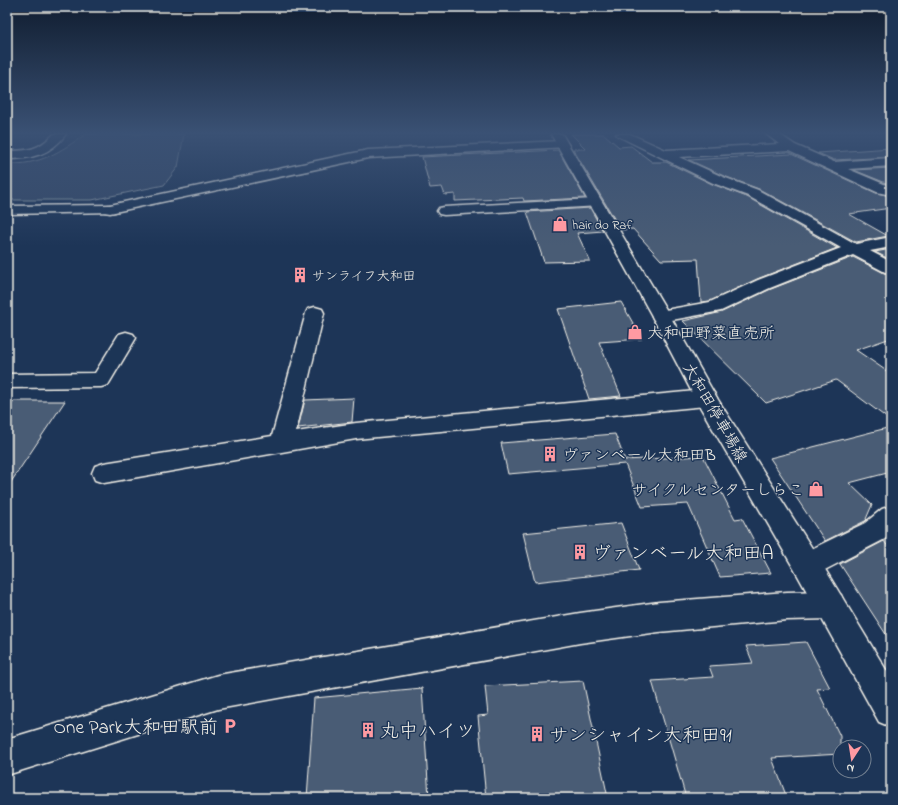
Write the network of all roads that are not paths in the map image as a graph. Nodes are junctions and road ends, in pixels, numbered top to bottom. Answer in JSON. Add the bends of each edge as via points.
{"nodes":[{"id":1,"x":286,"y":172,"type":"edge"},
{"id":2,"x":577,"y":172,"type":"edge"},
{"id":3,"x":700,"y":172,"type":"edge"},
{"id":4,"x":844,"y":172,"type":"edge"},
{"id":5,"x":891,"y":191,"type":"edge"},
{"id":6,"x":595,"y":203,"type":"junction"},
{"id":7,"x":7,"y":210,"type":"edge"},
{"id":8,"x":444,"y":211,"type":"dead end"},
{"id":9,"x":891,"y":242,"type":"edge"},
{"id":10,"x":854,"y":249,"type":"junction"},
{"id":11,"x":891,"y":268,"type":"edge"},
{"id":12,"x":314,"y":312,"type":"dead end"},
{"id":13,"x":661,"y":316,"type":"junction"},
{"id":14,"x":126,"y":338,"type":"dead end"},
{"id":15,"x":7,"y":381,"type":"edge"},
{"id":16,"x":706,"y":398,"type":"junction"},
{"id":17,"x":282,"y":443,"type":"junction"},
{"id":18,"x":104,"y":473,"type":"dead end"},
{"id":19,"x":891,"y":517,"type":"edge"},
{"id":20,"x":806,"y":565,"type":"junction"},
{"id":21,"x":830,"y":605,"type":"junction"},
{"id":22,"x":891,"y":710,"type":"edge"},
{"id":23,"x":7,"y":757,"type":"edge"}],
"edges":[{"from":1,"to":7,"type":"street","via":[[110,209]]},
{"from":2,"to":6,"type":"street","name":"大和田停車場線"},
{"from":3,"to":10,"type":"street","via":[[753,193]]},
{"from":4,"to":5,"type":"street"},
{"from":6,"to":8,"type":"street"},
{"from":6,"to":13,"type":"street","name":"大和田停車場線"},
{"from":9,"to":10,"type":"street"},
{"from":10,"to":11,"type":"street"},
{"from":10,"to":13,"type":"street","via":[[764,284],[715,307]]},
{"from":12,"to":17,"type":"street"},
{"from":13,"to":16,"type":"street","name":"大和田停車場線"},
{"from":14,"to":15,"type":"street","via":[[101,380]]},
{"from":16,"to":17,"type":"street","via":[[356,430]]},
{"from":16,"to":20,"type":"street","name":"大和田停車場線"},
{"from":17,"to":18,"type":"street"},
{"from":19,"to":20,"type":"street","via":[[875,531]]},
{"from":20,"to":21,"type":"street","name":"大和田停車場線"},
{"from":21,"to":22,"type":"street","name":"大和田停車場線"},
{"from":21,"to":23,"type":"street","via":[[659,616],[218,692]]}]}
